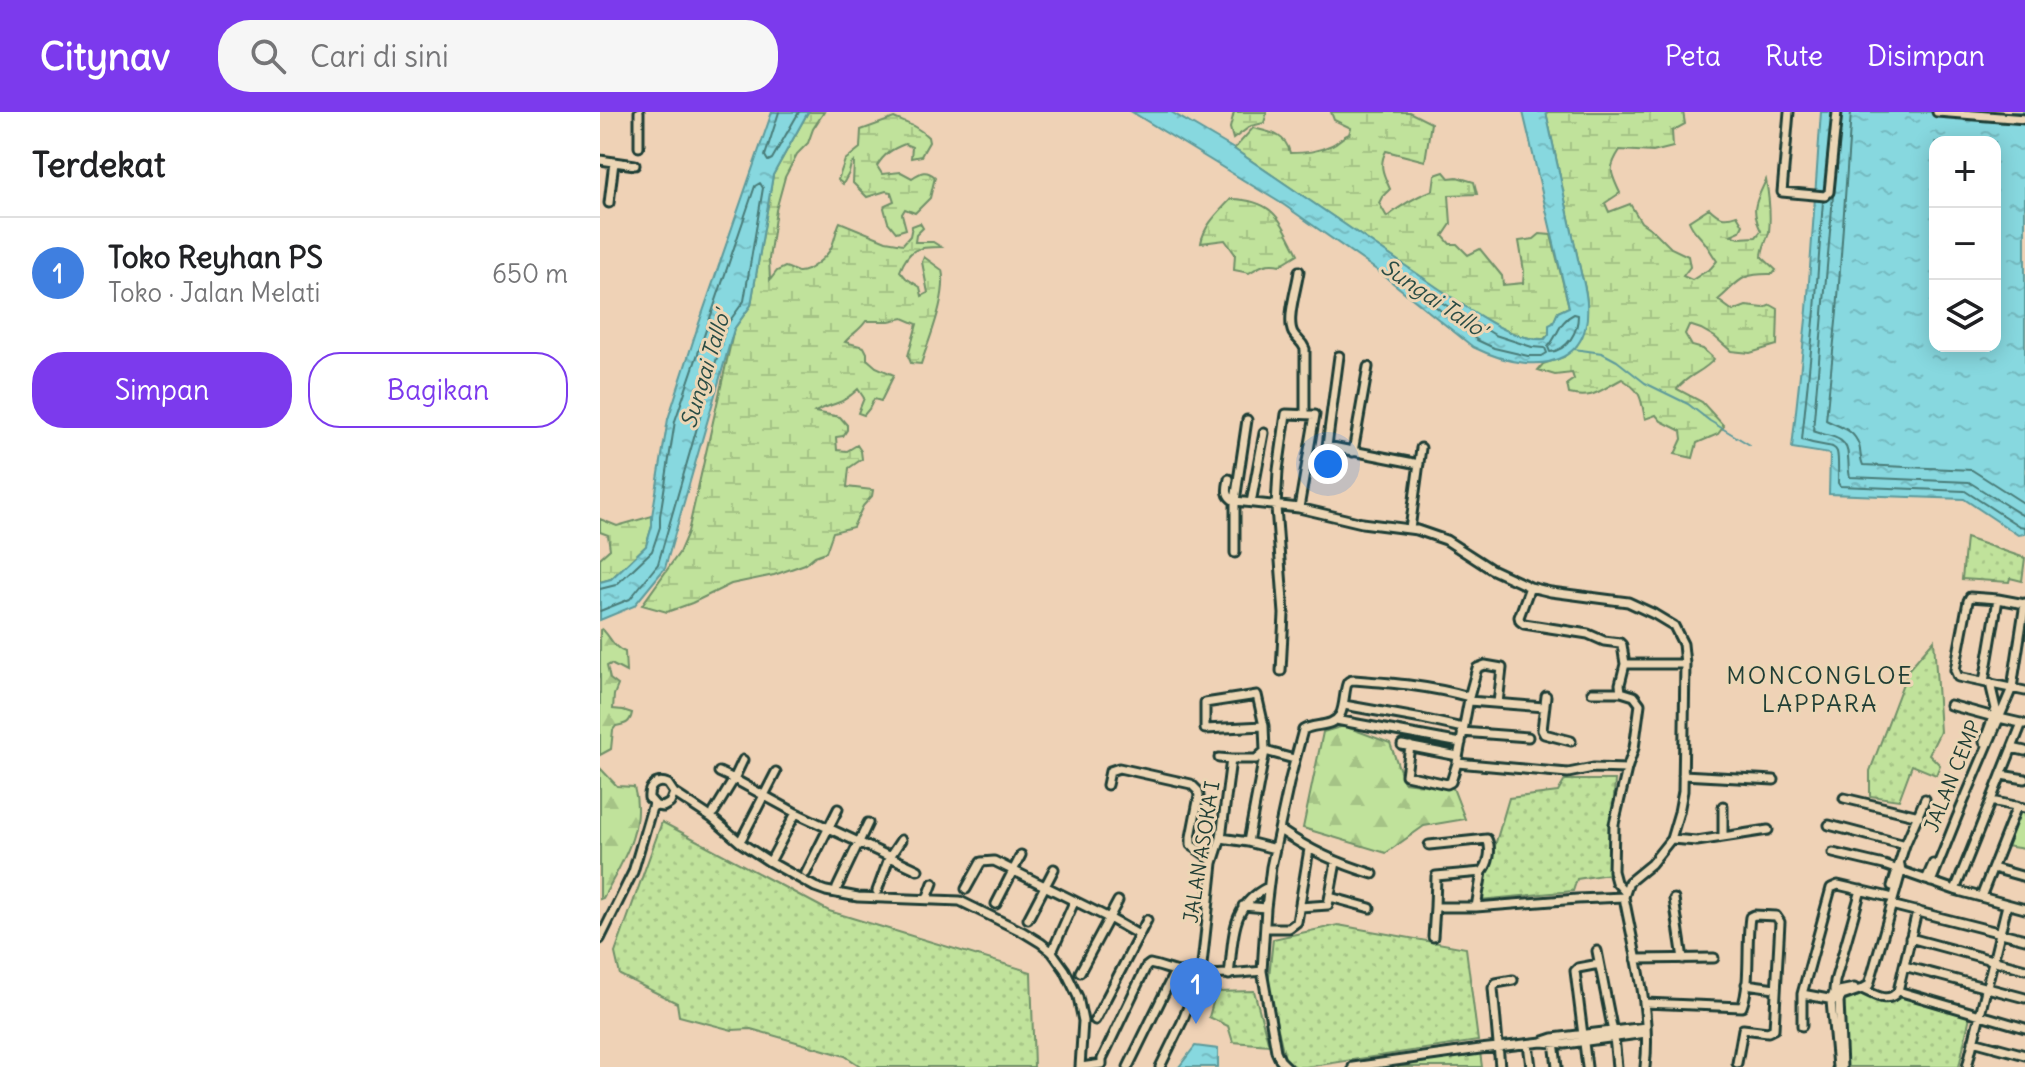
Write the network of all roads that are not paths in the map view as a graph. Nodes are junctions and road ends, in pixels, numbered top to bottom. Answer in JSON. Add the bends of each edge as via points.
{"nodes":[{"id":1,"x":639,"y":112,"type":"edge"},
{"id":2,"x":1789,"y":112,"type":"edge"},
{"id":3,"x":1837,"y":112,"type":"edge"},
{"id":4,"x":1937,"y":112,"type":"edge"},
{"id":5,"x":2025,"y":119,"type":"edge"},
{"id":6,"x":639,"y":147,"type":"dead end"},
{"id":7,"x":600,"y":160,"type":"edge"},
{"id":8,"x":614,"y":162,"type":"junction"},
{"id":9,"x":635,"y":165,"type":"dead end"},
{"id":10,"x":609,"y":203,"type":"dead end"},
{"id":11,"x":1299,"y":271,"type":"dead end"},
{"id":12,"x":1339,"y":356,"type":"dead end"},
{"id":13,"x":1368,"y":367,"type":"dead end"},
{"id":14,"x":1305,"y":414,"type":"junction"},
{"id":15,"x":1315,"y":415,"type":"junction"},
{"id":16,"x":1331,"y":419,"type":"junction"},
{"id":17,"x":1247,"y":420,"type":"dead end"},
{"id":18,"x":1264,"y":433,"type":"dead end"},
{"id":19,"x":1421,"y":448,"type":"dead end"},
{"id":20,"x":1353,"y":452,"type":"junction"},
{"id":21,"x":1419,"y":464,"type":"junction"},
{"id":22,"x":1229,"y":479,"type":"dead end"},
{"id":23,"x":1235,"y":501,"type":"junction"},
{"id":24,"x":1251,"y":503,"type":"junction"},
{"id":25,"x":1276,"y":507,"type":"junction"},
{"id":26,"x":1299,"y":508,"type":"junction"},
{"id":27,"x":1410,"y":529,"type":"junction"},
{"id":28,"x":1235,"y":553,"type":"dead end"},
{"id":29,"x":1530,"y":587,"type":"junction"},
{"id":30,"x":1998,"y":599,"type":"junction"},
{"id":31,"x":2025,"y":603,"type":"edge"},
{"id":32,"x":1625,"y":664,"type":"junction"},
{"id":33,"x":1685,"y":664,"type":"junction"},
{"id":34,"x":1281,"y":671,"type":"dead end"},
{"id":35,"x":1987,"y":682,"type":"junction"},
{"id":36,"x":2012,"y":688,"type":"junction"},
{"id":37,"x":2025,"y":691,"type":"edge"},
{"id":38,"x":1592,"y":692,"type":"dead end"},
{"id":39,"x":1621,"y":692,"type":"junction"},
{"id":40,"x":1546,"y":696,"type":"dead end"},
{"id":41,"x":1469,"y":699,"type":"junction"},
{"id":42,"x":1498,"y":703,"type":"junction"},
{"id":43,"x":1344,"y":705,"type":"junction"},
{"id":44,"x":1950,"y":705,"type":"dead end"},
{"id":45,"x":1544,"y":707,"type":"junction"},
{"id":46,"x":1996,"y":718,"type":"junction"},
{"id":47,"x":1336,"y":720,"type":"junction"},
{"id":48,"x":2024,"y":723,"type":"edge"},
{"id":49,"x":1264,"y":726,"type":"junction"},
{"id":50,"x":1462,"y":730,"type":"junction"},
{"id":51,"x":1528,"y":737,"type":"dead end"},
{"id":52,"x":1571,"y":741,"type":"dead end"},
{"id":53,"x":1461,"y":743,"type":"junction"},
{"id":54,"x":2012,"y":748,"type":"junction"},
{"id":55,"x":1265,"y":751,"type":"junction"},
{"id":56,"x":2025,"y":751,"type":"edge"},
{"id":57,"x":1219,"y":758,"type":"dead end"},
{"id":58,"x":1231,"y":759,"type":"junction"},
{"id":59,"x":1294,"y":759,"type":"junction"},
{"id":60,"x":743,"y":760,"type":"dead end"},
{"id":61,"x":1458,"y":760,"type":"junction"},
{"id":62,"x":1627,"y":769,"type":"junction"},
{"id":63,"x":719,"y":772,"type":"dead end"},
{"id":64,"x":776,"y":772,"type":"dead end"},
{"id":65,"x":1683,"y":775,"type":"junction"},
{"id":66,"x":2001,"y":775,"type":"junction"},
{"id":67,"x":734,"y":779,"type":"junction"},
{"id":68,"x":2025,"y":779,"type":"edge"},
{"id":69,"x":1774,"y":780,"type":"dead end"},
{"id":70,"x":1107,"y":785,"type":"dead end"},
{"id":71,"x":674,"y":793,"type":"junction"},
{"id":72,"x":763,"y":795,"type":"junction"},
{"id":73,"x":1844,"y":798,"type":"dead end"},
{"id":74,"x":1925,"y":799,"type":"dead end"},
{"id":75,"x":1991,"y":801,"type":"junction"},
{"id":76,"x":653,"y":804,"type":"junction"},
{"id":77,"x":1723,"y":806,"type":"dead end"},
{"id":78,"x":2021,"y":807,"type":"edge"},
{"id":79,"x":838,"y":809,"type":"dead end"},
{"id":80,"x":714,"y":812,"type":"dead end"},
{"id":81,"x":796,"y":813,"type":"junction"},
{"id":82,"x":1919,"y":816,"type":"junction"},
{"id":83,"x":868,"y":823,"type":"dead end"},
{"id":84,"x":1829,"y":825,"type":"dead end"},
{"id":85,"x":829,"y":827,"type":"junction"},
{"id":86,"x":1280,"y":830,"type":"junction"},
{"id":87,"x":1768,"y":830,"type":"dead end"},
{"id":88,"x":1723,"y":837,"type":"junction"},
{"id":89,"x":742,"y":838,"type":"dead end"},
{"id":90,"x":1221,"y":838,"type":"junction"},
{"id":91,"x":1671,"y":839,"type":"junction"},
{"id":92,"x":901,"y":840,"type":"dead end"},
{"id":93,"x":1248,"y":842,"type":"junction"},
{"id":94,"x":860,"y":843,"type":"junction"},
{"id":95,"x":1429,"y":845,"type":"dead end"},
{"id":96,"x":1905,"y":845,"type":"junction"},
{"id":97,"x":1275,"y":849,"type":"junction"},
{"id":98,"x":1309,"y":849,"type":"junction"},
{"id":99,"x":1833,"y":853,"type":"dead end"},
{"id":100,"x":1021,"y":855,"type":"dead end"},
{"id":101,"x":889,"y":858,"type":"junction"},
{"id":102,"x":770,"y":862,"type":"junction"},
{"id":103,"x":1336,"y":862,"type":"junction"},
{"id":104,"x":1213,"y":863,"type":"junction"},
{"id":105,"x":1993,"y":868,"type":"junction"},
{"id":106,"x":1054,"y":869,"type":"dead end"},
{"id":107,"x":1899,"y":869,"type":"junction"},
{"id":108,"x":918,"y":870,"type":"dead end"},
{"id":109,"x":1013,"y":870,"type":"junction"},
{"id":110,"x":1482,"y":872,"type":"junction"},
{"id":111,"x":806,"y":873,"type":"dead end"},
{"id":112,"x":1373,"y":874,"type":"dead end"},
{"id":113,"x":2025,"y":877,"type":"edge"},
{"id":114,"x":1929,"y":881,"type":"junction"},
{"id":115,"x":933,"y":883,"type":"dead end"},
{"id":116,"x":1044,"y":886,"type":"junction"},
{"id":117,"x":1268,"y":887,"type":"junction"},
{"id":118,"x":837,"y":888,"type":"dead end"},
{"id":119,"x":966,"y":889,"type":"dead end"},
{"id":120,"x":1861,"y":890,"type":"junction"},
{"id":121,"x":1955,"y":890,"type":"junction"},
{"id":122,"x":877,"y":891,"type":"dead end"},
{"id":123,"x":1625,"y":894,"type":"junction"},
{"id":124,"x":1330,"y":897,"type":"junction"},
{"id":125,"x":1981,"y":897,"type":"junction"},
{"id":126,"x":927,"y":899,"type":"junction"},
{"id":127,"x":1674,"y":899,"type":"dead end"},
{"id":128,"x":1118,"y":901,"type":"dead end"},
{"id":129,"x":1890,"y":901,"type":"junction"},
{"id":130,"x":1074,"y":902,"type":"junction"},
{"id":131,"x":996,"y":904,"type":"dead end"},
{"id":132,"x":2007,"y":905,"type":"junction"},
{"id":133,"x":1243,"y":906,"type":"junction"},
{"id":134,"x":1300,"y":907,"type":"junction"},
{"id":135,"x":1435,"y":907,"type":"junction"},
{"id":136,"x":1476,"y":907,"type":"junction"},
{"id":137,"x":1266,"y":908,"type":"junction"},
{"id":138,"x":1370,"y":908,"type":"dead end"},
{"id":139,"x":2025,"y":909,"type":"edge"},
{"id":140,"x":1917,"y":911,"type":"junction"},
{"id":141,"x":1109,"y":918,"type":"junction"},
{"id":142,"x":1028,"y":919,"type":"dead end"},
{"id":143,"x":1147,"y":920,"type":"dead end"},
{"id":144,"x":1266,"y":928,"type":"junction"},
{"id":145,"x":2001,"y":933,"type":"junction"},
{"id":146,"x":1139,"y":935,"type":"junction"},
{"id":147,"x":1433,"y":937,"type":"dead end"},
{"id":148,"x":1910,"y":938,"type":"junction"},
{"id":149,"x":600,"y":939,"type":"edge"},
{"id":150,"x":2025,"y":939,"type":"edge"},
{"id":151,"x":1597,"y":951,"type":"dead end"},
{"id":152,"x":1052,"y":952,"type":"junction"},
{"id":153,"x":1714,"y":958,"type":"dead end"},
{"id":154,"x":1636,"y":959,"type":"junction"},
{"id":155,"x":1683,"y":959,"type":"junction"},
{"id":156,"x":1993,"y":960,"type":"junction"},
{"id":157,"x":1599,"y":964,"type":"junction"},
{"id":158,"x":1904,"y":966,"type":"junction"},
{"id":159,"x":2025,"y":969,"type":"edge"},
{"id":160,"x":1175,"y":971,"type":"junction"},
{"id":161,"x":1262,"y":971,"type":"junction"},
{"id":162,"x":1080,"y":972,"type":"dead end"},
{"id":163,"x":1201,"y":974,"type":"junction"},
{"id":164,"x":1229,"y":975,"type":"junction"},
{"id":165,"x":1513,"y":980,"type":"dead end"},
{"id":166,"x":1746,"y":984,"type":"junction"},
{"id":167,"x":1986,"y":987,"type":"junction"},
{"id":168,"x":1775,"y":988,"type":"junction"},
{"id":169,"x":1862,"y":989,"type":"junction"},
{"id":170,"x":1898,"y":991,"type":"junction"},
{"id":171,"x":1802,"y":994,"type":"junction"},
{"id":172,"x":1836,"y":998,"type":"junction"},
{"id":173,"x":2025,"y":998,"type":"edge"},
{"id":174,"x":1644,"y":1003,"type":"junction"},
{"id":175,"x":1979,"y":1015,"type":"junction"},
{"id":176,"x":1095,"y":1020,"type":"dead end"},
{"id":177,"x":1802,"y":1026,"type":"dead end"},
{"id":178,"x":2025,"y":1028,"type":"edge"},
{"id":179,"x":1646,"y":1030,"type":"junction"},
{"id":180,"x":1613,"y":1034,"type":"junction"},
{"id":181,"x":1583,"y":1038,"type":"junction"},
{"id":182,"x":1554,"y":1041,"type":"junction"},
{"id":183,"x":1973,"y":1041,"type":"junction"},
{"id":184,"x":1528,"y":1044,"type":"junction"},
{"id":185,"x":1498,"y":1047,"type":"junction"},
{"id":186,"x":2025,"y":1055,"type":"edge"},
{"id":187,"x":1737,"y":1063,"type":"dead end"},
{"id":188,"x":1104,"y":1065,"type":"edge"},
{"id":189,"x":1080,"y":1067,"type":"edge"},
{"id":190,"x":1128,"y":1067,"type":"edge"},
{"id":191,"x":1160,"y":1067,"type":"edge"},
{"id":192,"x":1287,"y":1067,"type":"edge"},
{"id":193,"x":1353,"y":1067,"type":"edge"},
{"id":194,"x":1500,"y":1067,"type":"edge"},
{"id":195,"x":1531,"y":1067,"type":"edge"},
{"id":196,"x":1557,"y":1067,"type":"edge"},
{"id":197,"x":1587,"y":1067,"type":"edge"},
{"id":198,"x":1617,"y":1067,"type":"edge"},
{"id":199,"x":1645,"y":1067,"type":"edge"},
{"id":200,"x":1840,"y":1067,"type":"edge"},
{"id":201,"x":1967,"y":1067,"type":"edge"}],
"edges":[{"from":1,"to":6,"type":"street"},
{"from":2,"to":3,"type":"street","via":[[1782,192],[1825,196]]},
{"from":4,"to":5,"type":"street"},
{"from":7,"to":8,"type":"street"},
{"from":8,"to":9,"type":"street"},
{"from":8,"to":10,"type":"street"},
{"from":11,"to":14,"type":"street","via":[[1291,327],[1305,349]]},
{"from":12,"to":16,"type":"street"},
{"from":13,"to":20,"type":"street"},
{"from":14,"to":15,"type":"street"},
{"from":14,"to":25,"type":"street","via":[[1285,415]]},
{"from":15,"to":16,"type":"street"},
{"from":15,"to":26,"type":"street"},
{"from":16,"to":20,"type":"street","via":[[1327,446]]},
{"from":17,"to":23,"type":"street"},
{"from":18,"to":24,"type":"street"},
{"from":19,"to":21,"type":"street"},
{"from":20,"to":21,"type":"street"},
{"from":21,"to":27,"type":"street"},
{"from":22,"to":23,"type":"street","via":[[1227,493]]},
{"from":23,"to":24,"type":"street"},
{"from":23,"to":28,"type":"street"},
{"from":24,"to":25,"type":"street"},
{"from":25,"to":26,"type":"street"},
{"from":25,"to":34,"type":"street","via":[[1284,614]]},
{"from":26,"to":27,"type":"street"},
{"from":27,"to":29,"type":"street","via":[[1446,540]]},
{"from":29,"to":32,"type":"street","via":[[1520,621],[1620,643]]},
{"from":29,"to":33,"type":"street","via":[[1628,602],[1654,614],[1679,633]]},
{"from":30,"to":31,"type":"street"},
{"from":30,"to":35,"type":"street","name":"JALAN CEMP"},
{"from":30,"to":35,"type":"street","via":[[1969,598],[1955,670],[1958,677]]},
{"from":31,"to":36,"type":"street"},
{"from":32,"to":33,"type":"street"},
{"from":32,"to":39,"type":"street"},
{"from":33,"to":65,"type":"street"},
{"from":35,"to":36,"type":"street"},
{"from":35,"to":46,"type":"street","name":"JALAN CEMP"},
{"from":36,"to":37,"type":"street"},
{"from":36,"to":46,"type":"street"},
{"from":38,"to":39,"type":"street"},
{"from":39,"to":62,"type":"street","via":[[1640,704]]},
{"from":40,"to":45,"type":"street"},
{"from":41,"to":42,"type":"street"},
{"from":41,"to":42,"type":"street","via":[[1477,668],[1485,665],[1505,668]]},
{"from":41,"to":43,"type":"street","via":[[1443,689],[1354,680],[1347,684]]},
{"from":41,"to":50,"type":"street"},
{"from":42,"to":45,"type":"street"},
{"from":43,"to":47,"type":"street"},
{"from":43,"to":50,"type":"street"},
{"from":44,"to":46,"type":"street"},
{"from":45,"to":52,"type":"street","via":[[1544,734]]},
{"from":46,"to":48,"type":"street"},
{"from":46,"to":114,"type":"street","name":"JALAN CEMP"},
{"from":47,"to":53,"type":"street"},
{"from":47,"to":59,"type":"street","via":[[1305,728]]},
{"from":48,"to":54,"type":"street"},
{"from":49,"to":49,"type":"street","via":[[1257,695],[1205,703],[1205,729]]},
{"from":49,"to":55,"type":"street"},
{"from":50,"to":51,"type":"street"},
{"from":50,"to":53,"type":"street"},
{"from":53,"to":61,"type":"street"},
{"from":54,"to":56,"type":"street"},
{"from":54,"to":66,"type":"street"},
{"from":55,"to":58,"type":"street","name":"JALAN ASOKA I","via":[[1256,759]]},
{"from":55,"to":59,"type":"street"},
{"from":55,"to":93,"type":"street"},
{"from":57,"to":58,"type":"street"},
{"from":58,"to":90,"type":"street","name":"JALAN ASOKA I"},
{"from":59,"to":86,"type":"street"},
{"from":60,"to":67,"type":"street"},
{"from":61,"to":61,"type":"street","via":[[1406,746],[1406,775],[1447,784]]},
{"from":61,"to":62,"type":"street","via":[[1568,773]]},
{"from":62,"to":123,"type":"street","via":[[1613,844],[1613,871]]},
{"from":63,"to":67,"type":"street"},
{"from":64,"to":72,"type":"street"},
{"from":65,"to":69,"type":"street"},
{"from":65,"to":91,"type":"street"},
{"from":66,"to":68,"type":"street"},
{"from":66,"to":75,"type":"street"},
{"from":67,"to":72,"type":"street"},
{"from":67,"to":80,"type":"street"},
{"from":70,"to":104,"type":"street","via":[[1110,771],[1119,768],[1191,784],[1199,796],[1191,845]]},
{"from":71,"to":76,"type":"street","via":[[667,806]]},
{"from":71,"to":76,"type":"street","via":[[664,782],[654,784],[648,794]]},
{"from":71,"to":102,"type":"street"},
{"from":72,"to":81,"type":"street"},
{"from":72,"to":89,"type":"street"},
{"from":73,"to":82,"type":"street"},
{"from":74,"to":82,"type":"street"},
{"from":75,"to":78,"type":"street"},
{"from":75,"to":121,"type":"street"},
{"from":76,"to":149,"type":"street","via":[[633,872]]},
{"from":77,"to":88,"type":"street"},
{"from":78,"to":105,"type":"street"},
{"from":79,"to":85,"type":"street"},
{"from":81,"to":85,"type":"street"},
{"from":81,"to":102,"type":"street"},
{"from":82,"to":96,"type":"street"},
{"from":83,"to":94,"type":"street"},
{"from":84,"to":96,"type":"street"},
{"from":85,"to":94,"type":"street"},
{"from":85,"to":111,"type":"street"},
{"from":86,"to":97,"type":"street"},
{"from":86,"to":98,"type":"street"},
{"from":87,"to":88,"type":"street"},
{"from":88,"to":91,"type":"street"},
{"from":90,"to":93,"type":"street"},
{"from":90,"to":104,"type":"street","name":"JALAN ASOKA I"},
{"from":91,"to":123,"type":"street","via":[[1629,882]]},
{"from":92,"to":101,"type":"street"},
{"from":93,"to":97,"type":"street"},
{"from":94,"to":101,"type":"street"},
{"from":94,"to":118,"type":"street"},
{"from":95,"to":110,"type":"street","via":[[1487,839],[1487,866]]},
{"from":96,"to":107,"type":"street"},
{"from":97,"to":117,"type":"street"},
{"from":98,"to":103,"type":"street"},
{"from":98,"to":134,"type":"street"},
{"from":99,"to":107,"type":"street"},
{"from":100,"to":109,"type":"street"},
{"from":101,"to":108,"type":"street"},
{"from":101,"to":122,"type":"street"},
{"from":102,"to":126,"type":"street","via":[[826,891]]},
{"from":103,"to":112,"type":"street"},
{"from":103,"to":124,"type":"street"},
{"from":104,"to":163,"type":"street","name":"JALAN ASOKA I"},
{"from":105,"to":113,"type":"street"},
{"from":105,"to":125,"type":"street"},
{"from":106,"to":116,"type":"street"},
{"from":107,"to":114,"type":"street"},
{"from":107,"to":129,"type":"street"},
{"from":109,"to":116,"type":"street"},
{"from":109,"to":119,"type":"street","via":[[983,861]]},
{"from":109,"to":131,"type":"street"},
{"from":110,"to":135,"type":"street","via":[[1436,876]]},
{"from":110,"to":136,"type":"street"},
{"from":114,"to":121,"type":"street"},
{"from":115,"to":126,"type":"street"},
{"from":116,"to":130,"type":"street"},
{"from":116,"to":142,"type":"street"},
{"from":117,"to":133,"type":"street"},
{"from":117,"to":137,"type":"street"},
{"from":120,"to":129,"type":"street"},
{"from":120,"to":171,"type":"street","via":[[1838,885],[1830,890]]},
{"from":120,"to":172,"type":"street","via":[[1835,981]]},
{"from":121,"to":125,"type":"street"},
{"from":123,"to":136,"type":"street"},
{"from":123,"to":154,"type":"street"},
{"from":124,"to":134,"type":"street","via":[[1327,906]]},
{"from":124,"to":138,"type":"street"},
{"from":125,"to":132,"type":"street"},
{"from":126,"to":152,"type":"street","via":[[960,901]]},
{"from":127,"to":155,"type":"street"},
{"from":128,"to":141,"type":"street"},
{"from":129,"to":140,"type":"street"},
{"from":129,"to":169,"type":"street","via":[[1869,985]]},
{"from":129,"to":172,"type":"street","via":[[1867,979]]},
{"from":130,"to":141,"type":"street"},
{"from":130,"to":152,"type":"street"},
{"from":132,"to":139,"type":"street"},
{"from":132,"to":145,"type":"street"},
{"from":133,"to":137,"type":"street"},
{"from":133,"to":164,"type":"street"},
{"from":134,"to":144,"type":"street","via":[[1294,925]]},
{"from":135,"to":136,"type":"street"},
{"from":135,"to":147,"type":"street"},
{"from":137,"to":144,"type":"street"},
{"from":140,"to":145,"type":"street"},
{"from":140,"to":148,"type":"street"},
{"from":141,"to":146,"type":"street"},
{"from":141,"to":162,"type":"street"},
{"from":143,"to":146,"type":"street"},
{"from":144,"to":161,"type":"street"},
{"from":145,"to":150,"type":"street"},
{"from":145,"to":156,"type":"street"},
{"from":146,"to":176,"type":"street"},
{"from":148,"to":156,"type":"street"},
{"from":148,"to":158,"type":"street"},
{"from":151,"to":157,"type":"street"},
{"from":152,"to":189,"type":"street","via":[[1078,997],[1083,1021]]},
{"from":153,"to":155,"type":"street"},
{"from":154,"to":155,"type":"street"},
{"from":154,"to":174,"type":"street"},
{"from":156,"to":159,"type":"street"},
{"from":156,"to":167,"type":"street"},
{"from":157,"to":180,"type":"street"},
{"from":157,"to":181,"type":"street","via":[[1575,971]]},
{"from":158,"to":167,"type":"street"},
{"from":158,"to":170,"type":"street"},
{"from":160,"to":163,"type":"street"},
{"from":160,"to":188,"type":"street","via":[[1146,967],[1102,1059]]},
{"from":160,"to":190,"type":"street"},
{"from":161,"to":164,"type":"street"},
{"from":161,"to":192,"type":"street","via":[[1276,1051]]},
{"from":163,"to":164,"type":"street"},
{"from":163,"to":191,"type":"street","name":"JALAN ASOKA I"},
{"from":165,"to":185,"type":"street","via":[[1493,988]]},
{"from":166,"to":168,"type":"street"},
{"from":166,"to":168,"type":"street","via":[[1750,917],[1776,916],[1780,922]]},
{"from":166,"to":174,"type":"street","via":[[1739,1008]]},
{"from":167,"to":173,"type":"street"},
{"from":167,"to":175,"type":"street"},
{"from":168,"to":187,"type":"street","via":[[1773,1030],[1743,1029]]},
{"from":169,"to":170,"type":"street","via":[[1886,999]]},
{"from":169,"to":172,"type":"street"},
{"from":170,"to":175,"type":"street"},
{"from":171,"to":172,"type":"street"},
{"from":171,"to":177,"type":"street"},
{"from":172,"to":200,"type":"street"},
{"from":174,"to":179,"type":"street"},
{"from":175,"to":178,"type":"street"},
{"from":175,"to":183,"type":"street"},
{"from":179,"to":180,"type":"street"},
{"from":179,"to":199,"type":"street"},
{"from":180,"to":181,"type":"street"},
{"from":180,"to":198,"type":"street"},
{"from":181,"to":182,"type":"street"},
{"from":181,"to":197,"type":"street"},
{"from":182,"to":184,"type":"street"},
{"from":182,"to":196,"type":"street"},
{"from":183,"to":186,"type":"street"},
{"from":183,"to":201,"type":"street"},
{"from":184,"to":185,"type":"street"},
{"from":184,"to":195,"type":"street"},
{"from":185,"to":193,"type":"street"},
{"from":185,"to":194,"type":"street"},
{"from":188,"to":189,"type":"street"}]}
